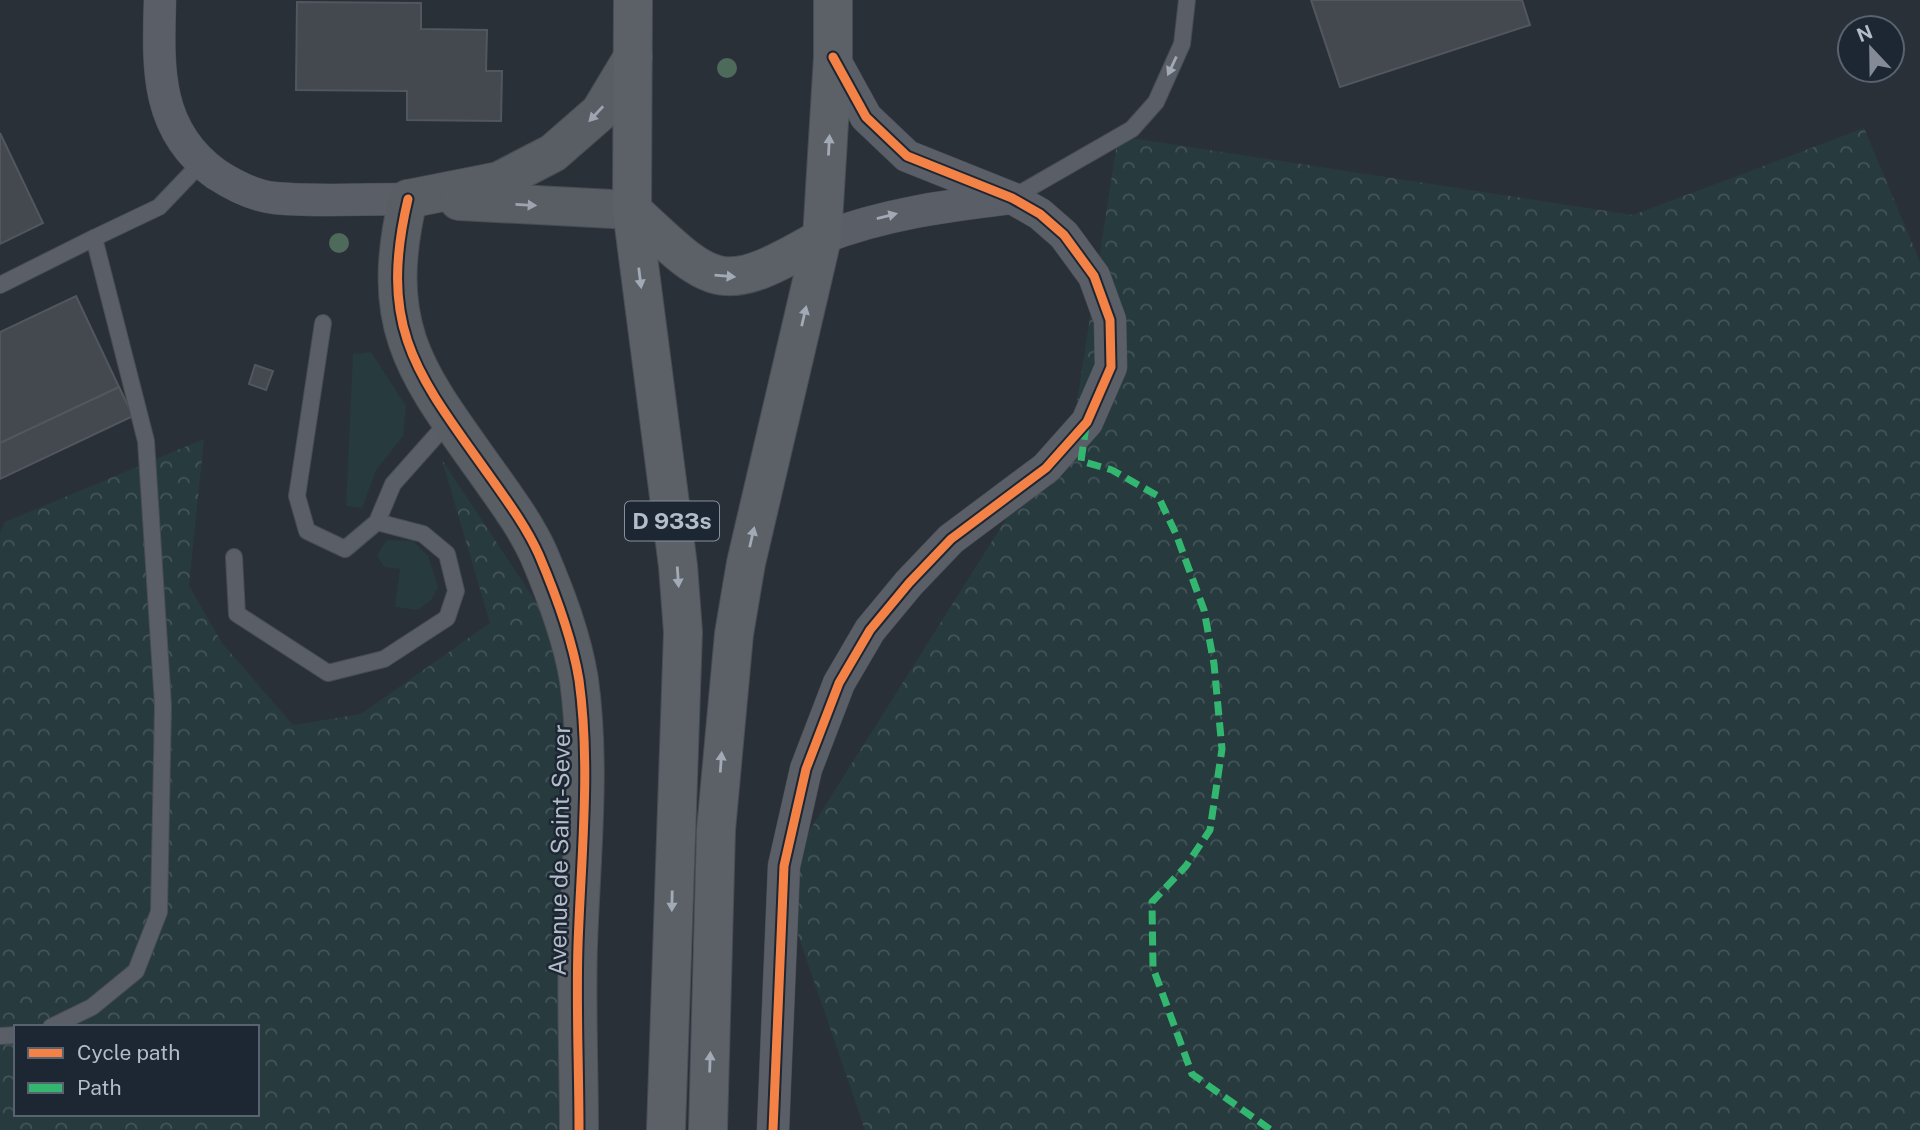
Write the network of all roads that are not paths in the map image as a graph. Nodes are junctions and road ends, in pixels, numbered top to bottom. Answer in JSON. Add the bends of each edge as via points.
{"nodes":[{"id":1,"x":160,"y":0,"type":"edge"},
{"id":2,"x":633,"y":0,"type":"edge"},
{"id":3,"x":833,"y":0,"type":"edge"},
{"id":4,"x":1187,"y":0,"type":"edge"},
{"id":5,"x":633,"y":57,"type":"junction"},
{"id":6,"x":833,"y":57,"type":"junction"},
{"id":7,"x":201,"y":163,"type":"junction"},
{"id":8,"x":1012,"y":198,"type":"junction"},
{"id":9,"x":408,"y":199,"type":"junction"},
{"id":10,"x":632,"y":210,"type":"junction"},
{"id":11,"x":94,"y":238,"type":"junction"},
{"id":12,"x":822,"y":238,"type":"junction"},
{"id":13,"x":0,"y":285,"type":"edge"},
{"id":14,"x":323,"y":323,"type":"dead end"},
{"id":15,"x":450,"y":420,"type":"junction"},
{"id":16,"x":377,"y":522,"type":"junction"},
{"id":17,"x":234,"y":557,"type":"dead end"},
{"id":18,"x":55,"y":1025,"type":"edge"},
{"id":19,"x":579,"y":1130,"type":"edge"},
{"id":20,"x":666,"y":1130,"type":"edge"},
{"id":21,"x":708,"y":1130,"type":"edge"},
{"id":22,"x":773,"y":1130,"type":"edge"}],
"edges":[{"from":1,"to":7,"type":"street","via":[[163,93],[176,131]]},
{"from":2,"to":5,"type":"main road","number":"D 933s"},
{"from":3,"to":6,"type":"main road","number":"D 933s"},
{"from":4,"to":8,"type":"lane","one_way":true,"via":[[1182,44],[1156,102],[1132,130]]},
{"from":5,"to":9,"type":"street","one_way":true,"via":[[600,112],[553,153],[499,181]]},
{"from":5,"to":10,"type":"main road","number":"D 933s"},
{"from":6,"to":8,"type":"street","via":[[866,117],[907,156]]},
{"from":12,"to":6,"type":"main road","number":"D 933s","one_way":true},
{"from":7,"to":9,"type":"street","via":[[233,186],[273,198]]},
{"from":7,"to":11,"type":"lane","via":[[159,207]]},
{"from":12,"to":8,"type":"street","one_way":true,"via":[[907,211]]},
{"from":8,"to":22,"type":"street","via":[[1064,235],[1094,276],[1110,320],[1111,367],[1087,422],[1046,468],[951,540],[917,575],[870,630],[839,683],[806,769],[785,866]]},
{"from":9,"to":10,"type":"street","one_way":true},
{"from":9,"to":15,"type":"street","name":"Avenue de Saint-Sever","via":[[397,244],[400,314],[423,381]]},
{"from":10,"to":12,"type":"main road","one_way":true,"via":[[684,259],[713,275],[751,275]]},
{"from":10,"to":20,"type":"main road","number":"D 933s","one_way":true,"via":[[678,566],[682,632]]},
{"from":11,"to":13,"type":"lane"},
{"from":11,"to":18,"type":"lane","via":[[146,441],[163,705],[159,912],[136,971],[92,1007]]},
{"from":21,"to":12,"type":"main road","number":"D 933s","one_way":true,"via":[[716,830],[734,635],[746,563]]},
{"from":14,"to":16,"type":"lane","via":[[297,496],[303,519],[307,531],[345,549]]},
{"from":15,"to":16,"type":"lane","via":[[393,484]]},
{"from":15,"to":19,"type":"street","name":"Avenue de Saint-Sever","via":[[537,551],[562,610],[579,679],[585,745]]},
{"from":16,"to":17,"type":"lane","via":[[423,534],[447,554],[456,591],[447,618],[384,659],[328,673],[237,614]]}]}
